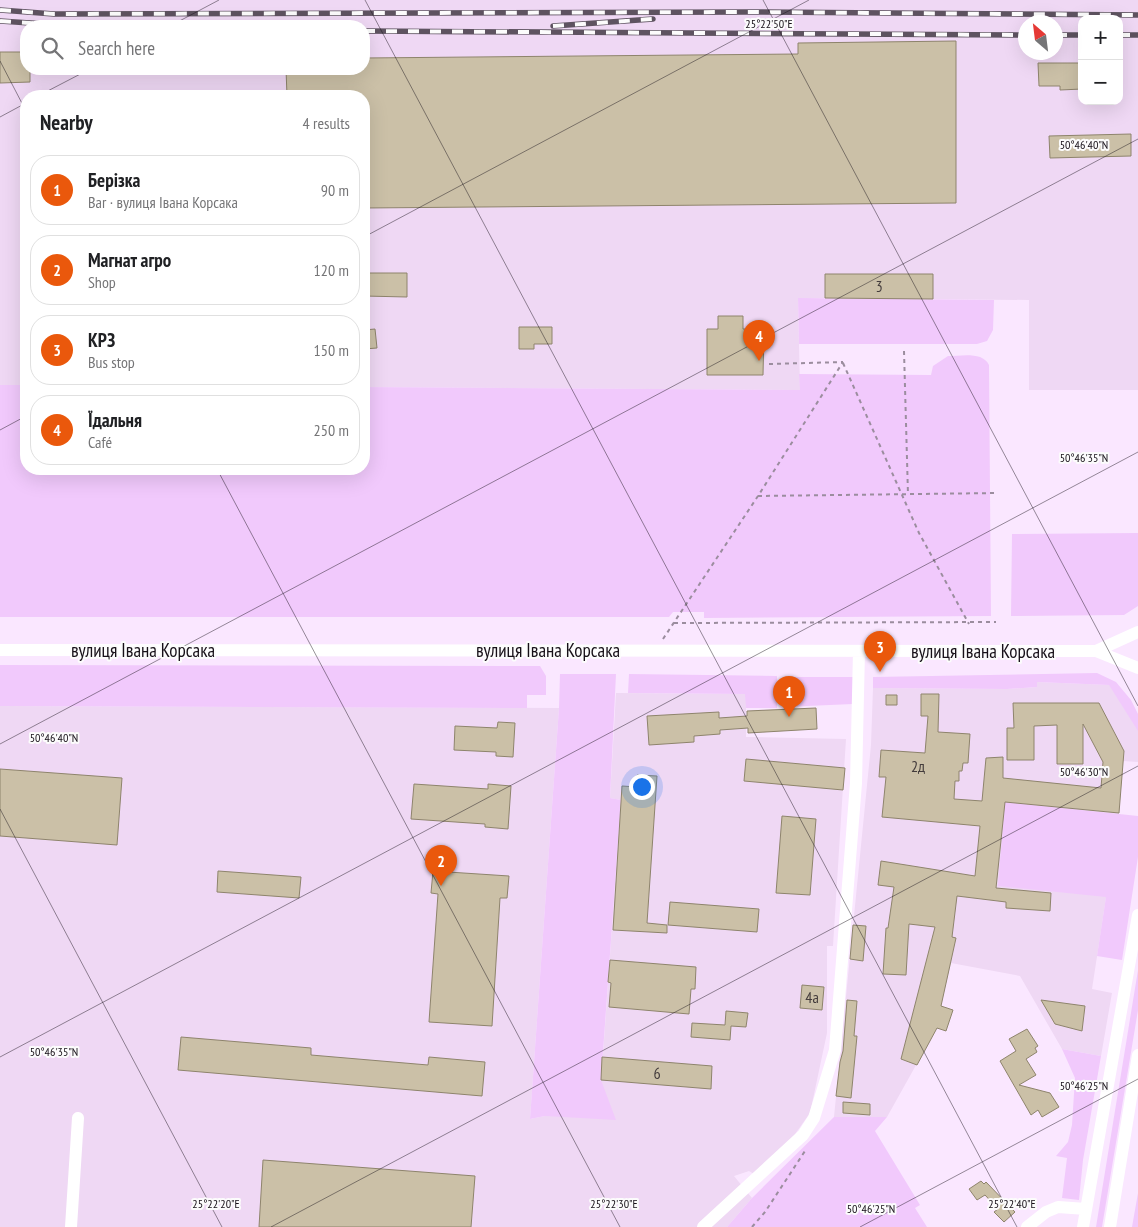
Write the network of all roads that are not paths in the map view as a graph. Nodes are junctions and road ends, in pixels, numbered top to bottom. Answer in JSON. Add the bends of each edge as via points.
{"nodes":[{"id":1,"x":1138,"y":632,"type":"edge"},
{"id":2,"x":0,"y":650,"type":"edge"},
{"id":3,"x":859,"y":651,"type":"junction"},
{"id":4,"x":1096,"y":651,"type":"junction"},
{"id":5,"x":1138,"y":668,"type":"edge"},
{"id":6,"x":1138,"y":915,"type":"edge"},
{"id":7,"x":1138,"y":1055,"type":"edge"},
{"id":8,"x":78,"y":1118,"type":"dead end"},
{"id":9,"x":1086,"y":1209,"type":"junction"},
{"id":10,"x":71,"y":1227,"type":"edge"},
{"id":11,"x":703,"y":1227,"type":"edge"},
{"id":12,"x":1027,"y":1227,"type":"edge"},
{"id":13,"x":1083,"y":1227,"type":"edge"},
{"id":14,"x":1110,"y":1227,"type":"edge"}],
"edges":[{"from":1,"to":4,"type":"street"},
{"from":2,"to":3,"type":"street","name":"вулиця Івана Корсака"},
{"from":3,"to":4,"type":"street","name":"вулиця Івана Корсака"},
{"from":3,"to":11,"type":"street","via":[[856,783],[835,1050],[814,1118],[803,1135]]},
{"from":4,"to":5,"type":"street"},
{"from":6,"to":9,"type":"street"},
{"from":7,"to":14,"type":"street"},
{"from":8,"to":10,"type":"street"},
{"from":9,"to":12,"type":"street","via":[[1058,1208],[1046,1212]]},
{"from":9,"to":13,"type":"street"}]}
